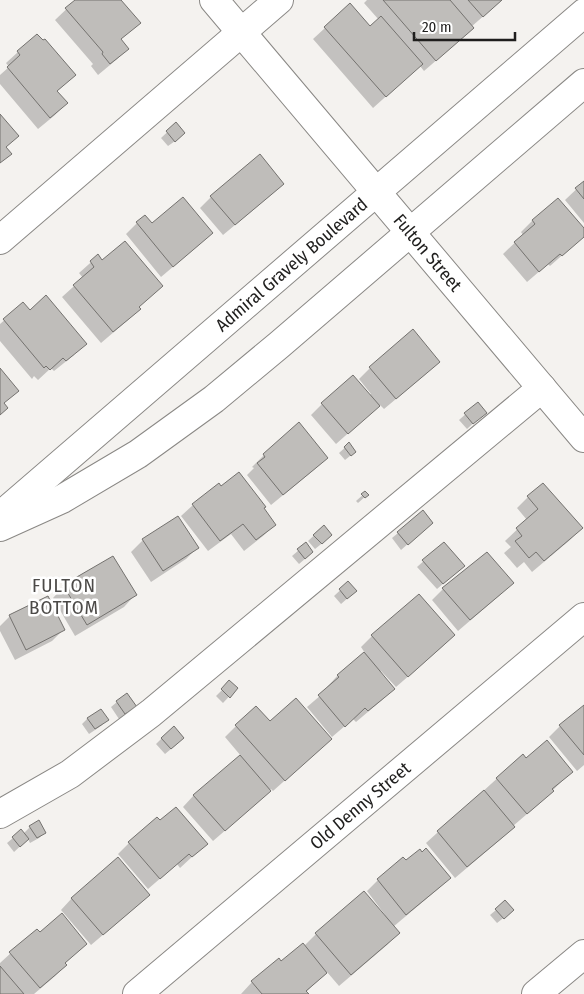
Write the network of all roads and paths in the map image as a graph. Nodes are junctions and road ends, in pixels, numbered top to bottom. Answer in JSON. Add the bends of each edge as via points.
{"nodes":[{"id":1,"x":214,"y":0,"type":"edge"},
{"id":2,"x":278,"y":0,"type":"edge"},
{"id":3,"x":584,"y":13,"type":"edge"},
{"id":4,"x":241,"y":32,"type":"junction"},
{"id":5,"x":584,"y":83,"type":"edge"},
{"id":6,"x":375,"y":192,"type":"junction"},
{"id":7,"x":410,"y":232,"type":"junction"},
{"id":8,"x":0,"y":240,"type":"edge"},
{"id":9,"x":542,"y":388,"type":"junction"},
{"id":10,"x":579,"y":422,"type":"edge"},
{"id":11,"x":0,"y":516,"type":"edge"},
{"id":12,"x":0,"y":527,"type":"edge"},
{"id":13,"x":584,"y":617,"type":"edge"},
{"id":14,"x":0,"y":814,"type":"edge"},
{"id":15,"x":584,"y":954,"type":"edge"},
{"id":16,"x":137,"y":994,"type":"edge"},
{"id":17,"x":536,"y":994,"type":"edge"}],
"edges":[{"from":1,"to":4,"type":"street","name":"Fulton Street"},
{"from":2,"to":4,"type":"street"},
{"from":3,"to":6,"type":"street","name":"Admiral Gravely Boulevard"},
{"from":4,"to":6,"type":"street","name":"Fulton Street"},
{"from":4,"to":8,"type":"street"},
{"from":5,"to":7,"type":"street"},
{"from":6,"to":7,"type":"street","name":"Fulton Street"},
{"from":6,"to":11,"type":"street","name":"Admiral Gravely Boulevard"},
{"from":7,"to":9,"type":"street","name":"Fulton Street"},
{"from":7,"to":12,"type":"street","via":[[214,399],[146,448],[62,499]]},
{"from":9,"to":10,"type":"street","name":"Fulton Street"},
{"from":9,"to":14,"type":"street","via":[[151,713],[70,774]]},
{"from":13,"to":16,"type":"street","name":"Old Denny Street"},
{"from":15,"to":17,"type":"street"}]}
